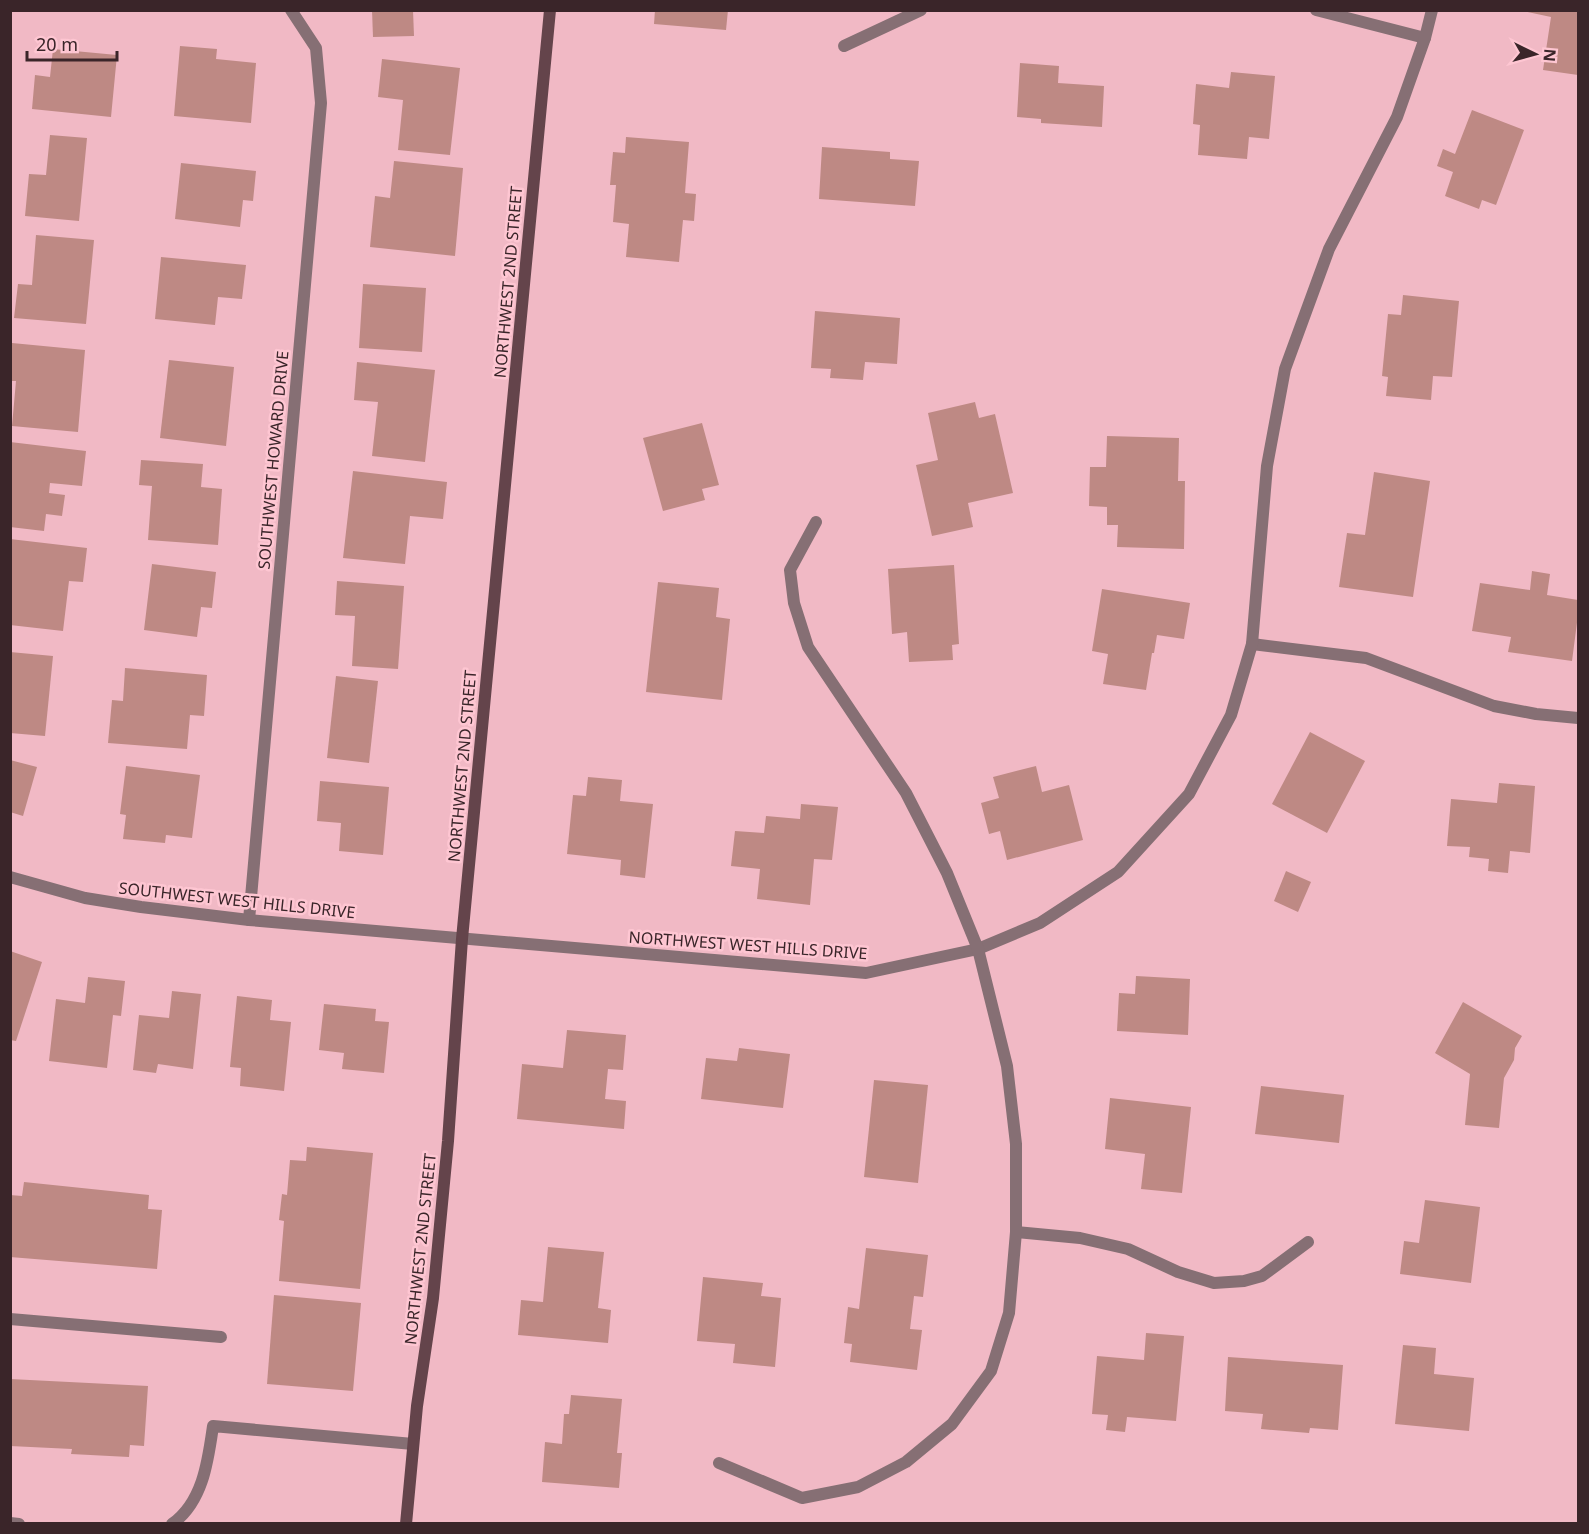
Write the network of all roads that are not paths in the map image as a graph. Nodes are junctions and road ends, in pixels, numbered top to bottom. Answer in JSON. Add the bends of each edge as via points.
{"nodes":[{"id":1,"x":291,"y":10,"type":"edge"},
{"id":2,"x":550,"y":10,"type":"edge"},
{"id":3,"x":921,"y":10,"type":"edge"},
{"id":4,"x":1316,"y":10,"type":"edge"},
{"id":5,"x":1432,"y":10,"type":"edge"},
{"id":6,"x":1425,"y":38,"type":"junction"},
{"id":7,"x":844,"y":46,"type":"dead end"},
{"id":8,"x":816,"y":522,"type":"dead end"},
{"id":9,"x":1252,"y":645,"type":"junction"},
{"id":10,"x":1578,"y":718,"type":"edge"},
{"id":11,"x":10,"y":877,"type":"edge"},
{"id":12,"x":249,"y":920,"type":"junction"},
{"id":13,"x":462,"y":939,"type":"junction"},
{"id":14,"x":978,"y":949,"type":"junction"},
{"id":15,"x":1016,"y":1232,"type":"junction"},
{"id":16,"x":1308,"y":1242,"type":"dead end"},
{"id":17,"x":10,"y":1319,"type":"edge"},
{"id":18,"x":221,"y":1337,"type":"dead end"},
{"id":19,"x":413,"y":1444,"type":"junction"},
{"id":20,"x":719,"y":1463,"type":"dead end"},
{"id":21,"x":10,"y":1523,"type":"edge"},
{"id":22,"x":19,"y":1524,"type":"edge"},
{"id":23,"x":172,"y":1524,"type":"edge"},
{"id":24,"x":406,"y":1524,"type":"edge"}],
"edges":[{"from":1,"to":12,"type":"street","name":"SOUTHWEST HOWARD DRIVE","via":[[316,48],[321,104]]},
{"from":2,"to":13,"type":"street","name":"NORTHWEST 2ND STREET"},
{"from":3,"to":7,"type":"street"},
{"from":4,"to":6,"type":"street"},
{"from":5,"to":6,"type":"street","name":"NORTHWEST WEST HILLS DRIVE"},
{"from":6,"to":9,"type":"street","name":"NORTHWEST WEST HILLS DRIVE","via":[[1397,117],[1329,249],[1285,369],[1266,466]]},
{"from":8,"to":14,"type":"street","via":[[790,570],[794,603],[808,647],[906,793],[947,873]]},
{"from":9,"to":10,"type":"street","via":[[1366,658],[1494,706]]},
{"from":9,"to":14,"type":"street","name":"NORTHWEST WEST HILLS DRIVE","via":[[1231,716],[1189,794],[1118,872],[1040,923]]},
{"from":11,"to":12,"type":"street","name":"SOUTHWEST WEST HILLS DRIVE","via":[[85,898]]},
{"from":12,"to":13,"type":"street","name":"SOUTHWEST WEST HILLS DRIVE"},
{"from":13,"to":14,"type":"street","name":"NORTHWEST WEST HILLS DRIVE","via":[[866,973]]},
{"from":13,"to":19,"type":"street","name":"NORTHWEST 2ND STREET","via":[[433,1298]]},
{"from":14,"to":15,"type":"street","via":[[1007,1066],[1016,1144]]},
{"from":15,"to":16,"type":"street","via":[[1080,1238],[1128,1249],[1178,1272],[1214,1283],[1262,1276]]},
{"from":15,"to":20,"type":"street","via":[[1009,1313],[991,1371],[952,1424],[906,1462],[858,1487],[802,1498]]},
{"from":17,"to":18,"type":"street"},
{"from":19,"to":23,"type":"street","via":[[213,1426],[198,1491],[186,1514]]},
{"from":19,"to":24,"type":"street","name":"NORTHWEST 2ND STREET"},
{"from":21,"to":22,"type":"street"}]}
